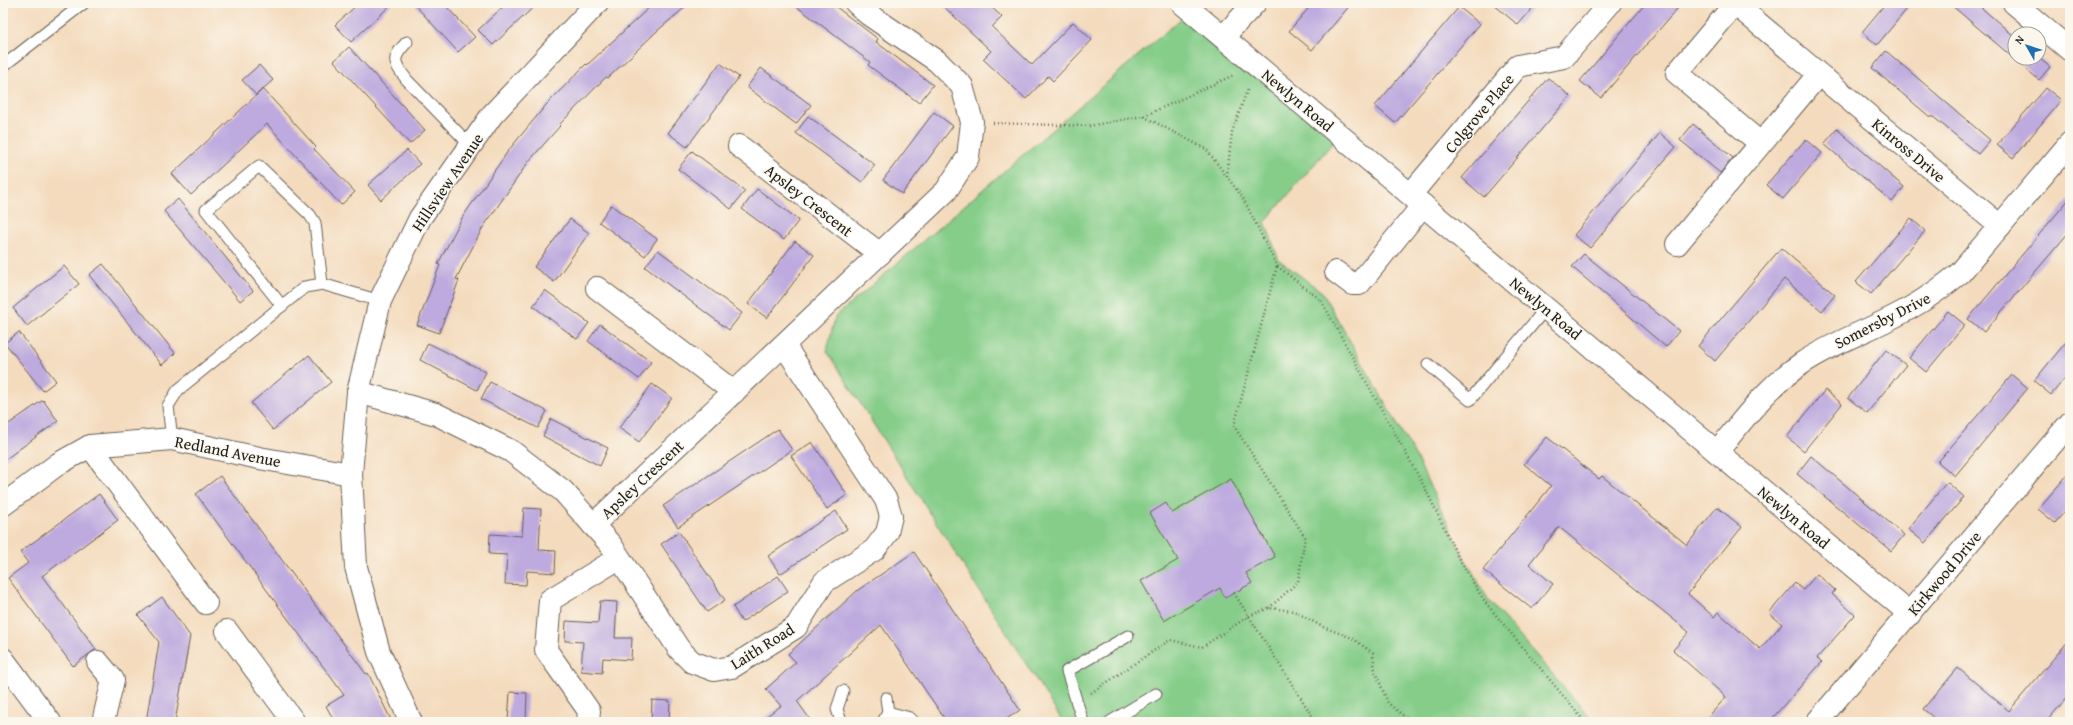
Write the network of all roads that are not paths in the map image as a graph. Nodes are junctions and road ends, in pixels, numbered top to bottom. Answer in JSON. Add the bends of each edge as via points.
{"nodes":[{"id":1,"x":84,"y":3,"type":"edge"},
{"id":2,"x":598,"y":3,"type":"edge"},
{"id":3,"x":856,"y":3,"type":"edge"},
{"id":4,"x":1182,"y":3,"type":"edge"},
{"id":5,"x":1255,"y":3,"type":"edge"},
{"id":6,"x":1610,"y":3,"type":"edge"},
{"id":7,"x":1735,"y":3,"type":"edge"},
{"id":8,"x":2014,"y":3,"type":"edge"},
{"id":9,"x":1223,"y":37,"type":"junction"},
{"id":10,"x":407,"y":42,"type":"dead end"},
{"id":11,"x":2070,"y":50,"type":"edge"},
{"id":12,"x":3,"y":66,"type":"edge"},
{"id":13,"x":1818,"y":74,"type":"junction"},
{"id":14,"x":2070,"y":143,"type":"edge"},
{"id":15,"x":1760,"y":144,"type":"junction"},
{"id":16,"x":471,"y":146,"type":"junction"},
{"id":17,"x":739,"y":146,"type":"dead end"},
{"id":18,"x":1417,"y":200,"type":"junction"},
{"id":19,"x":2000,"y":226,"type":"junction"},
{"id":20,"x":1677,"y":244,"type":"dead end"},
{"id":21,"x":880,"y":254,"type":"junction"},
{"id":22,"x":1336,"y":272,"type":"dead end"},
{"id":23,"x":322,"y":284,"type":"junction"},
{"id":24,"x":597,"y":288,"type":"dead end"},
{"id":25,"x":380,"y":300,"type":"junction"},
{"id":26,"x":282,"y":306,"type":"junction"},
{"id":27,"x":1546,"y":308,"type":"junction"},
{"id":28,"x":784,"y":345,"type":"junction"},
{"id":29,"x":1428,"y":364,"type":"dead end"},
{"id":30,"x":358,"y":392,"type":"junction"},
{"id":31,"x":734,"y":392,"type":"junction"},
{"id":32,"x":2070,"y":423,"type":"edge"},
{"id":33,"x":172,"y":439,"type":"junction"},
{"id":34,"x":90,"y":446,"type":"junction"},
{"id":35,"x":1717,"y":452,"type":"junction"},
{"id":36,"x":351,"y":474,"type":"junction"},
{"id":37,"x":3,"y":505,"type":"edge"},
{"id":38,"x":593,"y":525,"type":"junction"},
{"id":39,"x":619,"y":558,"type":"junction"},
{"id":40,"x":206,"y":603,"type":"dead end"},
{"id":41,"x":1910,"y":614,"type":"junction"},
{"id":42,"x":227,"y":631,"type":"dead end"},
{"id":43,"x":1128,"y":636,"type":"dead end"},
{"id":44,"x":3,"y":658,"type":"edge"},
{"id":45,"x":98,"y":662,"type":"dead end"},
{"id":46,"x":843,"y":691,"type":"dead end"},
{"id":47,"x":1156,"y":694,"type":"dead end"},
{"id":48,"x":886,"y":698,"type":"dead end"},
{"id":49,"x":888,"y":712,"type":"junction"},
{"id":50,"x":50,"y":722,"type":"edge"},
{"id":51,"x":103,"y":722,"type":"edge"},
{"id":52,"x":294,"y":722,"type":"edge"},
{"id":53,"x":411,"y":722,"type":"edge"},
{"id":54,"x":588,"y":722,"type":"edge"},
{"id":55,"x":840,"y":722,"type":"edge"},
{"id":56,"x":883,"y":722,"type":"edge"},
{"id":57,"x":914,"y":722,"type":"edge"},
{"id":58,"x":1083,"y":722,"type":"edge"},
{"id":59,"x":1110,"y":722,"type":"edge"},
{"id":60,"x":1818,"y":722,"type":"edge"}],
"edges":[{"from":1,"to":12,"type":"lane"},
{"from":2,"to":16,"type":"street","name":"Hillsview Avenue","via":[[492,115]]},
{"from":3,"to":21,"type":"street","name":"Apsley Crescent","via":[[937,61],[962,86],[972,122],[968,156],[946,191]]},
{"from":4,"to":9,"type":"street","name":"Newlyn Road"},
{"from":5,"to":9,"type":"street"},
{"from":6,"to":18,"type":"street","name":"Colgrove Place","via":[[1564,57],[1518,66]]},
{"from":7,"to":13,"type":"street","name":"Kinross Drive"},
{"from":7,"to":15,"type":"street","name":"Kinross Drive","via":[[1677,73]]},
{"from":8,"to":11,"type":"street"},
{"from":9,"to":18,"type":"street","name":"Newlyn Road"},
{"from":10,"to":16,"type":"lane","via":[[396,54],[399,70]]},
{"from":13,"to":15,"type":"street"},
{"from":13,"to":19,"type":"street","name":"Kinross Drive"},
{"from":14,"to":19,"type":"street","name":"Somersby Drive"},
{"from":15,"to":20,"type":"street"},
{"from":16,"to":25,"type":"street","name":"Hillsview Avenue","via":[[420,218]]},
{"from":17,"to":21,"type":"street","name":"Apsley Crescent"},
{"from":18,"to":22,"type":"street","name":"Colgrove Place","via":[[1359,284],[1352,284]]},
{"from":18,"to":27,"type":"street","name":"Newlyn Road"},
{"from":19,"to":35,"type":"street","name":"Somersby Drive","via":[[1960,273],[1938,290],[1909,309],[1827,348],[1800,365],[1758,402]]},
{"from":21,"to":28,"type":"street","name":"Apsley Crescent"},
{"from":23,"to":25,"type":"lane"},
{"from":23,"to":26,"type":"lane","via":[[305,287]]},
{"from":23,"to":26,"type":"lane","via":[[315,223],[310,215],[259,166],[206,210]]},
{"from":24,"to":31,"type":"street"},
{"from":25,"to":30,"type":"street","name":"Hillsview Avenue"},
{"from":26,"to":33,"type":"lane","via":[[178,390],[168,406]]},
{"from":27,"to":29,"type":"lane","via":[[1470,400]]},
{"from":27,"to":35,"type":"street","name":"Newlyn Road"},
{"from":28,"to":31,"type":"street","name":"Apsley Crescent"},
{"from":28,"to":39,"type":"street","name":"Laith Road","via":[[886,500],[891,516],[887,533],[874,550],[824,582],[796,627],[732,667],[714,670],[692,662],[679,650]]},
{"from":30,"to":36,"type":"street","name":"Hillsview Avenue"},
{"from":30,"to":38,"type":"street","name":"Apsley Crescent","via":[[436,414],[510,451],[563,491]]},
{"from":31,"to":38,"type":"street","name":"Apsley Crescent"},
{"from":32,"to":41,"type":"street","name":"Kirkwood Drive"},
{"from":33,"to":34,"type":"street","name":"Redland Avenue"},
{"from":33,"to":36,"type":"street","name":"Redland Avenue"},
{"from":34,"to":37,"type":"street","name":"Redland Avenue","via":[[58,464]]},
{"from":34,"to":40,"type":"street"},
{"from":35,"to":41,"type":"street","name":"Newlyn Road"},
{"from":36,"to":53,"type":"street","name":"Hillsview Avenue","via":[[356,568],[380,652]]},
{"from":38,"to":39,"type":"street","name":"Laith Road"},
{"from":39,"to":54,"type":"street","via":[[550,600],[546,650],[589,712]]},
{"from":41,"to":60,"type":"street","name":"Kirkwood Drive"},
{"from":42,"to":52,"type":"street"},
{"from":43,"to":58,"type":"lane","via":[[1067,671]]},
{"from":44,"to":50,"type":"street"},
{"from":45,"to":51,"type":"street","via":[[113,680]]},
{"from":46,"to":55,"type":"lane","via":[[837,709]]},
{"from":47,"to":59,"type":"lane"},
{"from":48,"to":49,"type":"lane"},
{"from":49,"to":56,"type":"lane"},
{"from":49,"to":57,"type":"lane","via":[[910,718]]}]}
